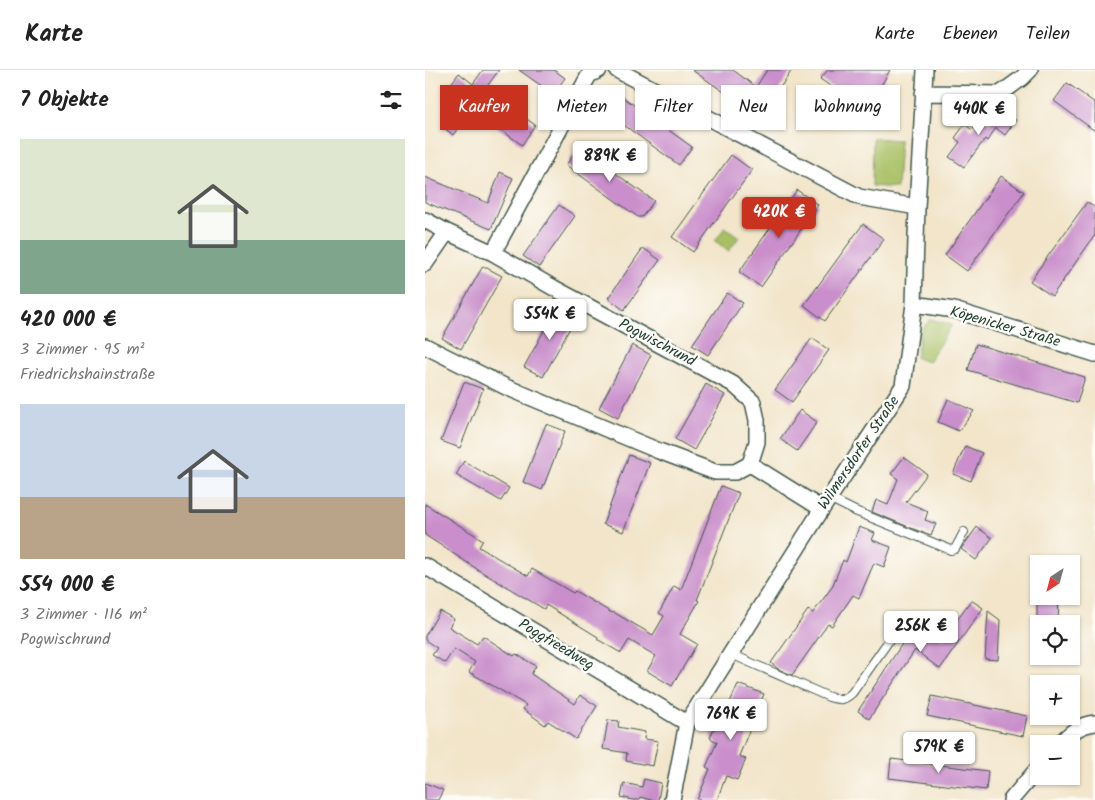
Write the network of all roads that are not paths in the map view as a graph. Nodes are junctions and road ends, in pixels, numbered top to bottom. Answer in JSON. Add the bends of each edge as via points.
{"nodes":[{"id":1,"x":599,"y":70,"type":"edge"},
{"id":2,"x":617,"y":70,"type":"edge"},
{"id":3,"x":925,"y":70,"type":"edge"},
{"id":4,"x":1031,"y":70,"type":"edge"},
{"id":5,"x":923,"y":93,"type":"junction"},
{"id":6,"x":917,"y":207,"type":"junction"},
{"id":7,"x":425,"y":220,"type":"edge"},
{"id":8,"x":447,"y":232,"type":"junction"},
{"id":9,"x":493,"y":253,"type":"junction"},
{"id":10,"x":425,"y":264,"type":"edge"},
{"id":11,"x":914,"y":304,"type":"junction"},
{"id":12,"x":425,"y":346,"type":"edge"},
{"id":13,"x":1095,"y":354,"type":"edge"},
{"id":14,"x":750,"y":464,"type":"junction"},
{"id":15,"x":825,"y":504,"type":"junction"},
{"id":16,"x":964,"y":532,"type":"dead end"},
{"id":17,"x":425,"y":566,"type":"edge"},
{"id":18,"x":897,"y":629,"type":"dead end"},
{"id":19,"x":731,"y":654,"type":"junction"},
{"id":20,"x":687,"y":723,"type":"junction"},
{"id":21,"x":1095,"y":723,"type":"edge"},
{"id":22,"x":1069,"y":735,"type":"edge"},
{"id":23,"x":1030,"y":778,"type":"edge"},
{"id":24,"x":672,"y":800,"type":"edge"},
{"id":25,"x":1011,"y":800,"type":"edge"}],
"edges":[{"from":1,"to":9,"type":"street","via":[[589,75]]},
{"from":2,"to":6,"type":"street","via":[[859,198]]},
{"from":3,"to":5,"type":"street","name":"Wilmersdorfer Straße"},
{"from":4,"to":5,"type":"street","via":[[1000,94]]},
{"from":5,"to":6,"type":"street","name":"Wilmersdorfer Straße"},
{"from":6,"to":11,"type":"street","name":"Wilmersdorfer Straße"},
{"from":7,"to":8,"type":"street","name":"Pogwischrund"},
{"from":8,"to":9,"type":"street","name":"Pogwischrund"},
{"from":8,"to":10,"type":"street"},
{"from":9,"to":14,"type":"street","name":"Pogwischrund","via":[[733,384],[753,402],[757,420],[757,442]]},
{"from":11,"to":13,"type":"street","name":"Köpenicker Straße","via":[[954,310]]},
{"from":11,"to":15,"type":"street","name":"Wilmersdorfer Straße","via":[[903,386]]},
{"from":12,"to":14,"type":"street","via":[[506,387],[715,472],[735,472]]},
{"from":14,"to":15,"type":"street"},
{"from":15,"to":16,"type":"lane","via":[[855,512],[951,550],[955,549]]},
{"from":15,"to":19,"type":"street","name":"Wilmersdorfer Straße"},
{"from":17,"to":20,"type":"street","name":"Poggfreedweg"},
{"from":18,"to":19,"type":"lane","via":[[852,693],[840,700]]},
{"from":19,"to":20,"type":"street","name":"Wilmersdorfer Straße"},
{"from":20,"to":24,"type":"street","name":"Wilmersdorfer Straße"},
{"from":21,"to":22,"type":"street","via":[[1082,726]]},
{"from":23,"to":25,"type":"street"}]}
